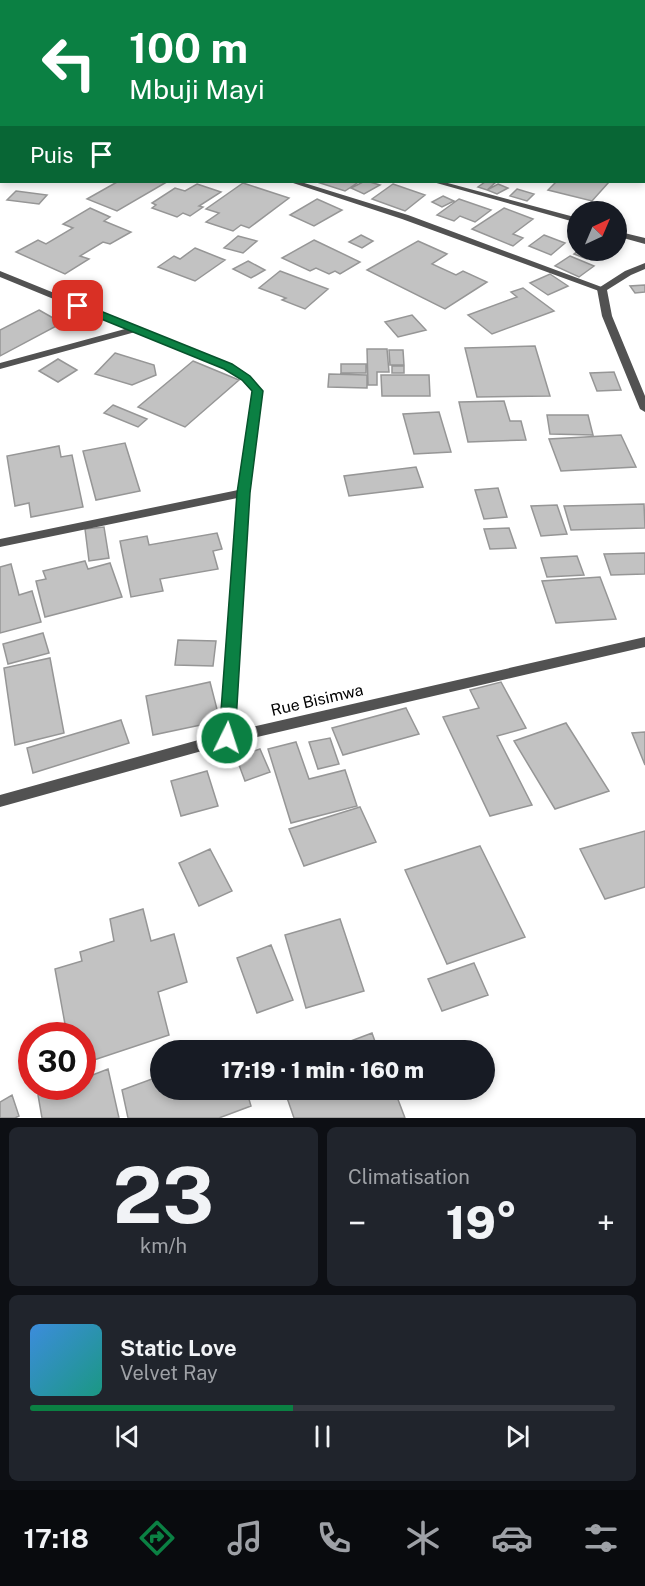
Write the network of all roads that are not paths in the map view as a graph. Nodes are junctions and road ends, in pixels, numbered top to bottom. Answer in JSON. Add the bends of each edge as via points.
{"nodes":[{"id":1,"x":297,"y":183,"type":"edge"},
{"id":2,"x":441,"y":183,"type":"edge"},
{"id":3,"x":567,"y":218,"type":"edge"},
{"id":4,"x":627,"y":236,"type":"edge"},
{"id":5,"x":645,"y":241,"type":"edge"},
{"id":6,"x":645,"y":266,"type":"edge"},
{"id":7,"x":0,"y":274,"type":"edge"},
{"id":8,"x":602,"y":289,"type":"junction"},
{"id":9,"x":136,"y":329,"type":"junction"},
{"id":10,"x":0,"y":366,"type":"edge"},
{"id":11,"x":645,"y":409,"type":"edge"},
{"id":12,"x":243,"y":493,"type":"junction"},
{"id":13,"x":0,"y":543,"type":"edge"},
{"id":14,"x":645,"y":642,"type":"edge"},
{"id":15,"x":227,"y":738,"type":"junction"},
{"id":16,"x":0,"y":801,"type":"edge"}],
"edges":[{"from":1,"to":8,"type":"street","via":[[405,217]]},
{"from":2,"to":3,"type":"street"},
{"from":4,"to":5,"type":"street"},
{"from":6,"to":8,"type":"street"},
{"from":7,"to":9,"type":"street"},
{"from":8,"to":11,"type":"street","via":[[607,316]]},
{"from":9,"to":10,"type":"street"},
{"from":9,"to":12,"type":"street","via":[[228,367],[246,378],[257,391]]},
{"from":12,"to":13,"type":"street"},
{"from":12,"to":15,"type":"street"},
{"from":14,"to":15,"type":"street","name":"Rue Bisimwa"},
{"from":15,"to":16,"type":"street","name":"Rue Bisimwa"}]}
